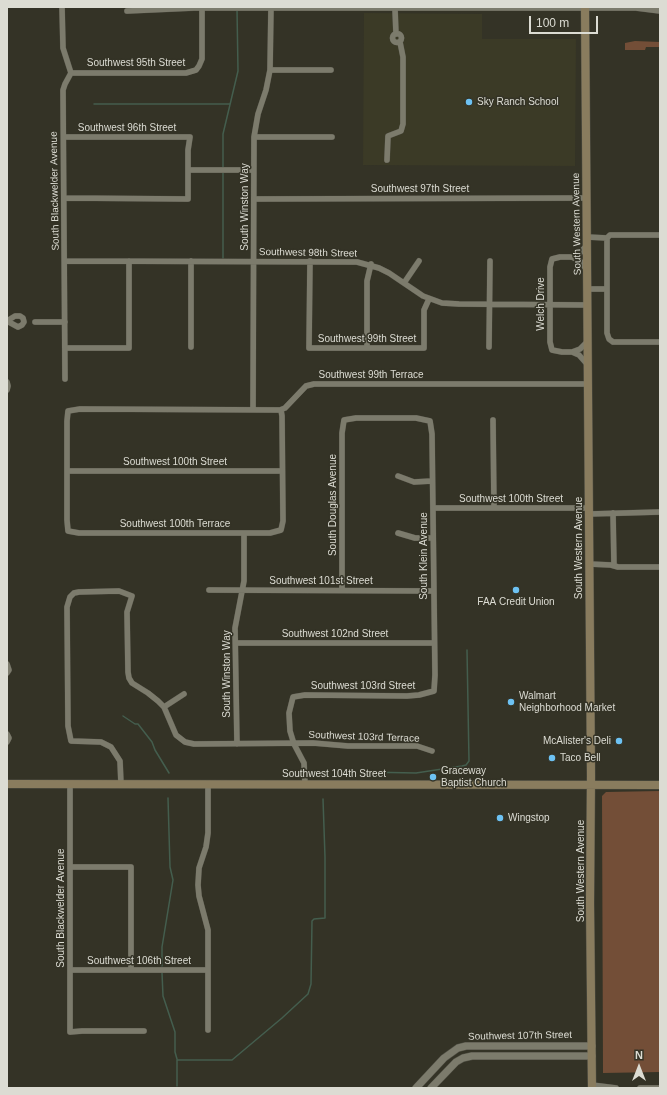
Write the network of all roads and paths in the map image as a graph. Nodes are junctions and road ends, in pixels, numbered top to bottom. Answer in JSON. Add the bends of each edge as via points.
{"nodes":[{"id":1,"x":62,"y":7,"type":"edge"},
{"id":2,"x":202,"y":8,"type":"edge"},
{"id":3,"x":271,"y":8,"type":"edge"},
{"id":4,"x":424,"y":8,"type":"edge"},
{"id":5,"x":585,"y":8,"type":"edge"},
{"id":6,"x":395,"y":9,"type":"junction"},
{"id":7,"x":127,"y":11,"type":"dead end"},
{"id":8,"x":660,"y":11,"type":"edge"},
{"id":9,"x":270,"y":70,"type":"junction"},
{"id":10,"x":332,"y":70,"type":"dead end"},
{"id":11,"x":71,"y":73,"type":"junction"},
{"id":12,"x":254,"y":137,"type":"junction"},
{"id":13,"x":332,"y":137,"type":"dead end"},
{"id":14,"x":64,"y":138,"type":"junction"},
{"id":15,"x":387,"y":160,"type":"dead end"},
{"id":16,"x":188,"y":170,"type":"junction"},
{"id":17,"x":254,"y":170,"type":"junction"},
{"id":18,"x":64,"y":198,"type":"junction"},
{"id":19,"x":587,"y":198,"type":"junction"},
{"id":20,"x":254,"y":199,"type":"junction"},
{"id":21,"x":660,"y":235,"type":"edge"},
{"id":22,"x":608,"y":238,"type":"junction"},
{"id":23,"x":587,"y":241,"type":"junction"},
{"id":24,"x":572,"y":257,"type":"junction"},
{"id":25,"x":65,"y":261,"type":"junction"},
{"id":26,"x":129,"y":261,"type":"junction"},
{"id":27,"x":191,"y":261,"type":"junction"},
{"id":28,"x":254,"y":261,"type":"junction"},
{"id":29,"x":310,"y":261,"type":"junction"},
{"id":30,"x":419,"y":261,"type":"dead end"},
{"id":31,"x":490,"y":261,"type":"dead end"},
{"id":32,"x":371,"y":264,"type":"junction"},
{"id":33,"x":587,"y":271,"type":"junction"},
{"id":34,"x":404,"y":283,"type":"junction"},
{"id":35,"x":588,"y":289,"type":"junction"},
{"id":36,"x":607,"y":289,"type":"junction"},
{"id":37,"x":429,"y":299,"type":"junction"},
{"id":38,"x":489,"y":304,"type":"junction"},
{"id":39,"x":550,"y":304,"type":"junction"},
{"id":40,"x":588,"y":305,"type":"junction"},
{"id":41,"x":35,"y":322,"type":"dead end"},
{"id":42,"x":65,"y":322,"type":"junction"},
{"id":43,"x":588,"y":341,"type":"junction"},
{"id":44,"x":660,"y":342,"type":"edge"},
{"id":45,"x":191,"y":347,"type":"dead end"},
{"id":46,"x":489,"y":347,"type":"dead end"},
{"id":47,"x":65,"y":348,"type":"junction"},
{"id":48,"x":367,"y":348,"type":"junction"},
{"id":49,"x":572,"y":352,"type":"junction"},
{"id":50,"x":588,"y":365,"type":"junction"},
{"id":51,"x":65,"y":379,"type":"dead end"},
{"id":52,"x":7,"y":382,"type":"edge"},
{"id":53,"x":588,"y":384,"type":"junction"},
{"id":54,"x":7,"y":390,"type":"edge"},
{"id":55,"x":253,"y":410,"type":"junction"},
{"id":56,"x":281,"y":410,"type":"junction"},
{"id":57,"x":344,"y":420,"type":"joint"},
{"id":58,"x":493,"y":420,"type":"dead end"},
{"id":59,"x":67,"y":471,"type":"junction"},
{"id":60,"x":282,"y":471,"type":"junction"},
{"id":61,"x":398,"y":476,"type":"dead end"},
{"id":62,"x":432,"y":482,"type":"junction"},
{"id":63,"x":433,"y":508,"type":"junction"},
{"id":64,"x":494,"y":508,"type":"junction"},
{"id":65,"x":589,"y":511,"type":"junction"},
{"id":66,"x":660,"y":512,"type":"edge"},
{"id":67,"x":613,"y":513,"type":"junction"},
{"id":68,"x":244,"y":533,"type":"junction"},
{"id":69,"x":398,"y":533,"type":"dead end"},
{"id":70,"x":433,"y":538,"type":"junction"},
{"id":71,"x":590,"y":564,"type":"junction"},
{"id":72,"x":614,"y":566,"type":"junction"},
{"id":73,"x":660,"y":567,"type":"edge"},
{"id":74,"x":209,"y":590,"type":"dead end"},
{"id":75,"x":243,"y":590,"type":"junction"},
{"id":76,"x":342,"y":590,"type":"junction"},
{"id":77,"x":433,"y":591,"type":"junction"},
{"id":78,"x":236,"y":642,"type":"junction"},
{"id":79,"x":434,"y":643,"type":"junction"},
{"id":80,"x":7,"y":664,"type":"edge"},
{"id":81,"x":7,"y":673,"type":"edge"},
{"id":82,"x":434,"y":691,"type":"joint"},
{"id":83,"x":184,"y":694,"type":"dead end"},
{"id":84,"x":164,"y":708,"type":"junction"},
{"id":85,"x":7,"y":734,"type":"edge"},
{"id":86,"x":7,"y":742,"type":"edge"},
{"id":87,"x":237,"y":744,"type":"junction"},
{"id":88,"x":294,"y":744,"type":"junction"},
{"id":89,"x":432,"y":751,"type":"dead end"},
{"id":90,"x":7,"y":784,"type":"edge"},
{"id":91,"x":70,"y":784,"type":"junction"},
{"id":92,"x":121,"y":784,"type":"junction"},
{"id":93,"x":208,"y":784,"type":"junction"},
{"id":94,"x":305,"y":784,"type":"junction"},
{"id":95,"x":591,"y":785,"type":"junction"},
{"id":96,"x":660,"y":785,"type":"edge"},
{"id":97,"x":70,"y":867,"type":"junction"},
{"id":98,"x":70,"y":970,"type":"junction"},
{"id":99,"x":131,"y":970,"type":"junction"},
{"id":100,"x":208,"y":970,"type":"junction"},
{"id":101,"x":208,"y":1030,"type":"dead end"},
{"id":102,"x":144,"y":1031,"type":"dead end"},
{"id":103,"x":592,"y":1046,"type":"junction"},
{"id":104,"x":592,"y":1056,"type":"junction"},
{"id":105,"x":592,"y":1086,"type":"edge"},
{"id":106,"x":416,"y":1088,"type":"edge"},
{"id":107,"x":431,"y":1088,"type":"edge"},
{"id":108,"x":616,"y":1088,"type":"edge"},
{"id":109,"x":640,"y":1088,"type":"edge"},
{"id":110,"x":660,"y":1088,"type":"edge"}],
"edges":[{"from":1,"to":11,"type":"street","via":[[63,48]]},
{"from":2,"to":3,"type":"street"},
{"from":2,"to":7,"type":"street"},
{"from":2,"to":11,"type":"street","name":"Southwest 95th Street","via":[[202,59],[194,71]]},
{"from":3,"to":6,"type":"street"},
{"from":3,"to":9,"type":"street","name":"South Winston Way"},
{"from":4,"to":5,"type":"street"},
{"from":4,"to":6,"type":"street"},
{"from":5,"to":8,"type":"street","via":[[641,8]]},
{"from":5,"to":19,"type":"main road","name":"South Western Avenue"},
{"from":6,"to":15,"type":"street","via":[[394,40],[400,42],[403,57],[403,124],[401,131],[388,136]]},
{"from":9,"to":10,"type":"street"},
{"from":9,"to":12,"type":"street","name":"South Winston Way"},
{"from":11,"to":14,"type":"street","name":"South Blackwelder Avenue","via":[[63,90]]},
{"from":12,"to":13,"type":"street"},
{"from":12,"to":17,"type":"street","name":"South Winston Way"},
{"from":14,"to":16,"type":"street","name":"Southwest 96th Street","via":[[190,137]]},
{"from":14,"to":18,"type":"street","name":"South Blackwelder Avenue"},
{"from":16,"to":17,"type":"street"},
{"from":16,"to":18,"type":"street","via":[[188,198]]},
{"from":17,"to":20,"type":"street","name":"South Winston Way"},
{"from":18,"to":25,"type":"street","name":"South Blackwelder Avenue"},
{"from":19,"to":20,"type":"street","name":"Southwest 97th Street"},
{"from":19,"to":23,"type":"main road","name":"South Western Avenue"},
{"from":20,"to":28,"type":"street","name":"South Winston Way"},
{"from":21,"to":22,"type":"street","via":[[610,235]]},
{"from":22,"to":23,"type":"street"},
{"from":22,"to":36,"type":"street"},
{"from":23,"to":24,"type":"street","via":[[580,252]]},
{"from":23,"to":33,"type":"main road","name":"South Western Avenue"},
{"from":24,"to":33,"type":"street"},
{"from":24,"to":39,"type":"street","name":"Welch Drive","via":[[552,259]]},
{"from":25,"to":26,"type":"street","name":"Southwest 98th Street"},
{"from":25,"to":42,"type":"street","name":"South Blackwelder Avenue"},
{"from":26,"to":27,"type":"street","name":"Southwest 98th Street"},
{"from":26,"to":47,"type":"street","via":[[129,348]]},
{"from":27,"to":28,"type":"street","name":"Southwest 98th Street"},
{"from":27,"to":45,"type":"street"},
{"from":28,"to":29,"type":"street","name":"Southwest 98th Street"},
{"from":28,"to":55,"type":"street","name":"South Winston Way"},
{"from":29,"to":32,"type":"street","name":"Southwest 98th Street"},
{"from":29,"to":48,"type":"street","name":"Southwest 99th Street","via":[[309,348]]},
{"from":30,"to":34,"type":"street"},
{"from":31,"to":38,"type":"street"},
{"from":32,"to":34,"type":"street","name":"Southwest 98th Street"},
{"from":32,"to":48,"type":"street","via":[[367,285]]},
{"from":33,"to":35,"type":"main road","name":"South Western Avenue"},
{"from":34,"to":37,"type":"street","name":"Southwest 98th Street"},
{"from":35,"to":36,"type":"street"},
{"from":35,"to":40,"type":"main road","name":"South Western Avenue"},
{"from":36,"to":44,"type":"street","via":[[609,339],[613,342]]},
{"from":37,"to":38,"type":"street","name":"Southwest 98th Street","via":[[448,304]]},
{"from":37,"to":48,"type":"street","name":"Southwest 99th Street","via":[[424,314],[424,348]]},
{"from":38,"to":39,"type":"street","name":"Southwest 98th Street"},
{"from":38,"to":46,"type":"street"},
{"from":39,"to":40,"type":"street","name":"Southwest 98th Street"},
{"from":39,"to":49,"type":"street","name":"Welch Drive","via":[[552,350]]},
{"from":40,"to":43,"type":"main road","name":"South Western Avenue"},
{"from":41,"to":42,"type":"street"},
{"from":42,"to":47,"type":"street","name":"South Blackwelder Avenue"},
{"from":43,"to":49,"type":"street","via":[[580,349]]},
{"from":43,"to":50,"type":"main road","name":"South Western Avenue"},
{"from":47,"to":51,"type":"street","name":"South Blackwelder Avenue"},
{"from":49,"to":50,"type":"street","via":[[579,355]]},
{"from":50,"to":53,"type":"main road","name":"South Western Avenue"},
{"from":52,"to":54,"type":"street"},
{"from":53,"to":56,"type":"street","name":"Southwest 99th Terrace","via":[[314,384],[306,386]]},
{"from":53,"to":65,"type":"main road","name":"South Western Avenue"},
{"from":55,"to":56,"type":"street"},
{"from":55,"to":59,"type":"street","via":[[68,411]]},
{"from":56,"to":60,"type":"street"},
{"from":57,"to":62,"type":"street","name":"South Klein Avenue","via":[[416,418],[430,421]]},
{"from":57,"to":76,"type":"street","name":"South Douglas Avenue"},
{"from":58,"to":64,"type":"street"},
{"from":59,"to":60,"type":"street","name":"Southwest 100th Street"},
{"from":59,"to":68,"type":"street","name":"Southwest 100th Terrace","via":[[68,531]]},
{"from":60,"to":68,"type":"street","name":"Southwest 100th Terrace","via":[[281,530]]},
{"from":61,"to":62,"type":"street","via":[[414,482]]},
{"from":62,"to":63,"type":"street","name":"South Klein Avenue"},
{"from":63,"to":64,"type":"street","name":"Southwest 100th Street"},
{"from":63,"to":70,"type":"street","name":"South Klein Avenue"},
{"from":64,"to":65,"type":"street","name":"Southwest 100th Street"},
{"from":65,"to":67,"type":"street","name":"Southwest 100th Street"},
{"from":65,"to":71,"type":"main road","name":"South Western Avenue"},
{"from":66,"to":67,"type":"street","name":"Southwest 100th Street"},
{"from":67,"to":72,"type":"street"},
{"from":68,"to":75,"type":"street","name":"South Winston Way"},
{"from":69,"to":70,"type":"street","via":[[415,538]]},
{"from":70,"to":77,"type":"street","name":"South Klein Avenue"},
{"from":71,"to":72,"type":"street"},
{"from":71,"to":95,"type":"main road","name":"South Western Avenue"},
{"from":72,"to":73,"type":"street"},
{"from":74,"to":75,"type":"street","name":"Southwest 101st Street"},
{"from":75,"to":76,"type":"street","name":"Southwest 101st Street"},
{"from":75,"to":78,"type":"street","name":"South Winston Way","via":[[236,622]]},
{"from":76,"to":77,"type":"street","name":"Southwest 101st Street"},
{"from":77,"to":79,"type":"street","name":"South Klein Avenue"},
{"from":78,"to":79,"type":"street","name":"Southwest 102nd Street"},
{"from":78,"to":87,"type":"street","name":"South Winston Way"},
{"from":79,"to":82,"type":"street","name":"South Klein Avenue"},
{"from":80,"to":81,"type":"street"},
{"from":82,"to":88,"type":"street","name":"Southwest 103rd Street","via":[[407,696],[293,697],[289,724]]},
{"from":83,"to":84,"type":"street"},
{"from":84,"to":87,"type":"street","via":[[174,732],[182,741],[194,744]]},
{"from":84,"to":92,"type":"street","via":[[129,678],[127,612],[132,596],[119,591],[82,591],[72,595],[67,603],[66,613],[68,726],[71,741],[101,742],[111,747],[120,761]]},
{"from":85,"to":86,"type":"street"},
{"from":87,"to":88,"type":"street"},
{"from":88,"to":89,"type":"street","name":"Southwest 103rd Terrace","via":[[417,746]]},
{"from":88,"to":94,"type":"street","via":[[304,763]]},
{"from":90,"to":91,"type":"main road","name":"Southwest 104th Street"},
{"from":91,"to":92,"type":"main road","name":"Southwest 104th Street"},
{"from":91,"to":97,"type":"street","name":"South Blackwelder Avenue"},
{"from":92,"to":93,"type":"main road","name":"Southwest 104th Street"},
{"from":93,"to":94,"type":"main road","name":"Southwest 104th Street"},
{"from":93,"to":100,"type":"street","via":[[208,833],[198,884],[208,930]]},
{"from":94,"to":95,"type":"main road","name":"Southwest 104th Street"},
{"from":95,"to":96,"type":"main road","name":"Southwest 104th Street"},
{"from":95,"to":103,"type":"main road","name":"South Western Avenue"},
{"from":97,"to":98,"type":"street","name":"South Blackwelder Avenue"},
{"from":97,"to":99,"type":"street","via":[[131,867]]},
{"from":98,"to":99,"type":"street","name":"Southwest 106th Street"},
{"from":98,"to":102,"type":"street","name":"South Blackwelder Avenue","via":[[70,1032]]},
{"from":99,"to":100,"type":"street","name":"Southwest 106th Street"},
{"from":100,"to":101,"type":"street"},
{"from":103,"to":104,"type":"main road","name":"South Western Avenue"},
{"from":103,"to":106,"type":"street","name":"Southwest 107th Street","via":[[466,1046],[458,1048],[444,1058]]},
{"from":104,"to":105,"type":"main road","name":"South Western Avenue"},
{"from":104,"to":107,"type":"street","name":"Southwest 107th Street","via":[[472,1056],[456,1062]]},
{"from":105,"to":108,"type":"street"},
{"from":109,"to":110,"type":"street"}]}
